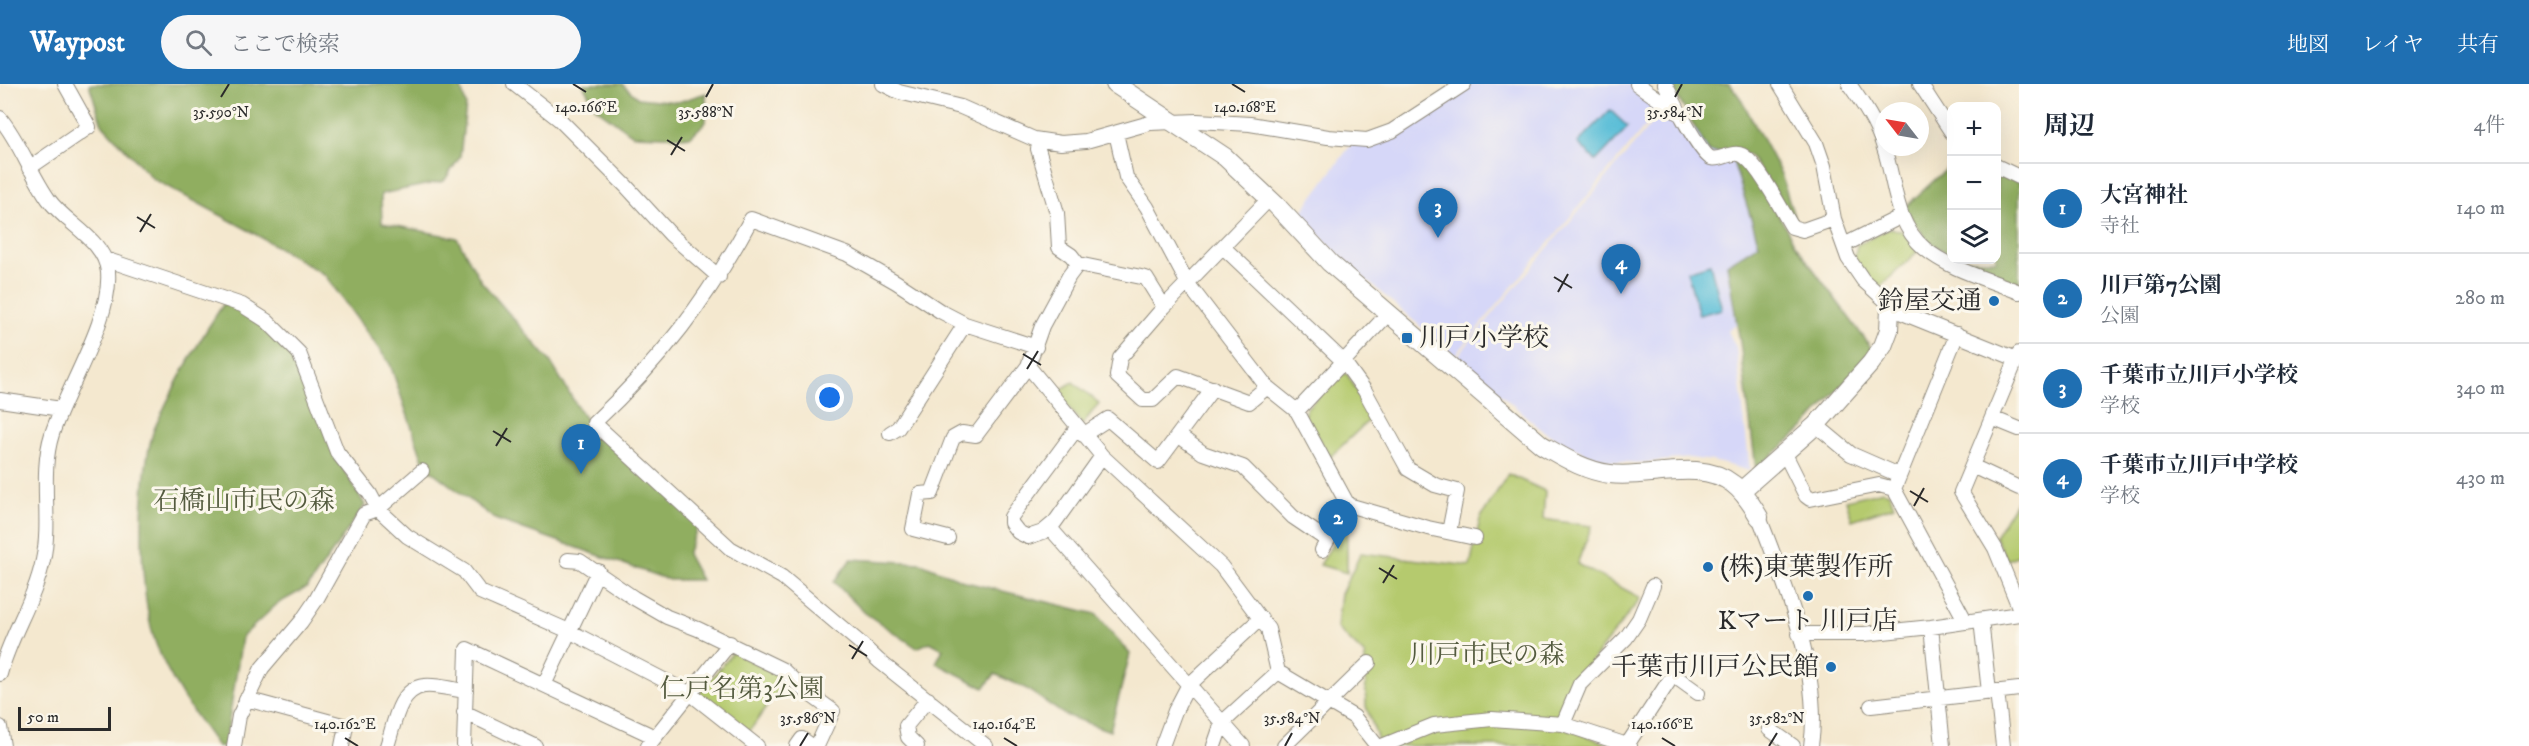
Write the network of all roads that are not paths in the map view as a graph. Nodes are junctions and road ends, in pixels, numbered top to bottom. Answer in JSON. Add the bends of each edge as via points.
{"nodes":[{"id":1,"x":65,"y":84,"type":"edge"},
{"id":2,"x":514,"y":84,"type":"edge"},
{"id":3,"x":883,"y":84,"type":"edge"},
{"id":4,"x":1114,"y":84,"type":"edge"},
{"id":5,"x":1464,"y":84,"type":"edge"},
{"id":6,"x":1637,"y":84,"type":"edge"},
{"id":7,"x":1665,"y":84,"type":"edge"},
{"id":8,"x":1849,"y":84,"type":"edge"},
{"id":9,"x":1920,"y":84,"type":"edge"},
{"id":10,"x":1782,"y":85,"type":"edge"},
{"id":11,"x":1680,"y":114,"type":"junction"},
{"id":12,"x":0,"y":118,"type":"edge"},
{"id":13,"x":1172,"y":122,"type":"junction"},
{"id":14,"x":1947,"y":125,"type":"edge"},
{"id":15,"x":1116,"y":133,"type":"junction"},
{"id":16,"x":1038,"y":149,"type":"dead end"},
{"id":17,"x":29,"y":168,"type":"junction"},
{"id":18,"x":2001,"y":168,"type":"edge"},
{"id":19,"x":2019,"y":177,"type":"edge"},
{"id":20,"x":1269,"y":199,"type":"junction"},
{"id":21,"x":1900,"y":217,"type":"junction"},
{"id":22,"x":1834,"y":219,"type":"junction"},
{"id":23,"x":1844,"y":245,"type":"junction"},
{"id":24,"x":1223,"y":247,"type":"junction"},
{"id":25,"x":105,"y":259,"type":"junction"},
{"id":26,"x":1078,"y":264,"type":"junction"},
{"id":27,"x":719,"y":277,"type":"junction"},
{"id":28,"x":1188,"y":284,"type":"junction"},
{"id":29,"x":2019,"y":292,"type":"edge"},
{"id":30,"x":1164,"y":307,"type":"junction"},
{"id":31,"x":1890,"y":308,"type":"junction"},
{"id":32,"x":1388,"y":314,"type":"junction"},
{"id":33,"x":965,"y":324,"type":"junction"},
{"id":34,"x":1956,"y":334,"type":"junction"},
{"id":35,"x":1036,"y":347,"type":"junction"},
{"id":36,"x":2018,"y":357,"type":"edge"},
{"id":37,"x":1344,"y":362,"type":"junction"},
{"id":38,"x":1028,"y":366,"type":"junction"},
{"id":39,"x":1267,"y":387,"type":"junction"},
{"id":40,"x":1213,"y":388,"type":"junction"},
{"id":41,"x":0,"y":400,"type":"edge"},
{"id":42,"x":61,"y":409,"type":"junction"},
{"id":43,"x":1297,"y":411,"type":"junction"},
{"id":44,"x":1992,"y":418,"type":"junction"},
{"id":45,"x":1816,"y":425,"type":"junction"},
{"id":46,"x":2019,"y":429,"type":"edge"},
{"id":47,"x":1080,"y":431,"type":"junction"},
{"id":48,"x":890,"y":433,"type":"dead end"},
{"id":49,"x":1178,"y":435,"type":"junction"},
{"id":50,"x":1785,"y":454,"type":"junction"},
{"id":51,"x":1102,"y":456,"type":"junction"},
{"id":52,"x":1972,"y":466,"type":"junction"},
{"id":53,"x":422,"y":471,"type":"dead end"},
{"id":54,"x":1899,"y":475,"type":"junction"},
{"id":55,"x":2019,"y":488,"type":"edge"},
{"id":56,"x":1894,"y":489,"type":"junction"},
{"id":57,"x":1741,"y":491,"type":"junction"},
{"id":58,"x":1348,"y":505,"type":"junction"},
{"id":59,"x":378,"y":509,"type":"junction"},
{"id":60,"x":1759,"y":517,"type":"joint"},
{"id":61,"x":1050,"y":528,"type":"junction"},
{"id":62,"x":1449,"y":532,"type":"junction"},
{"id":63,"x":948,"y":538,"type":"dead end"},
{"id":64,"x":1475,"y":538,"type":"dead end"},
{"id":65,"x":568,"y":560,"type":"dead end"},
{"id":66,"x":598,"y":571,"type":"junction"},
{"id":67,"x":1653,"y":586,"type":"dead end"},
{"id":68,"x":2018,"y":600,"type":"edge"},
{"id":69,"x":2019,"y":614,"type":"edge"},
{"id":70,"x":1261,"y":618,"type":"junction"},
{"id":71,"x":1981,"y":620,"type":"junction"},
{"id":72,"x":1966,"y":622,"type":"junction"},
{"id":73,"x":1931,"y":627,"type":"junction"},
{"id":74,"x":569,"y":631,"type":"junction"},
{"id":75,"x":1799,"y":634,"type":"junction"},
{"id":76,"x":730,"y":644,"type":"junction"},
{"id":77,"x":1369,"y":663,"type":"dead end"},
{"id":78,"x":1278,"y":672,"type":"junction"},
{"id":79,"x":0,"y":674,"type":"edge"},
{"id":80,"x":544,"y":684,"type":"junction"},
{"id":81,"x":1188,"y":686,"type":"junction"},
{"id":82,"x":2019,"y":689,"type":"edge"},
{"id":83,"x":466,"y":691,"type":"junction"},
{"id":84,"x":1993,"y":692,"type":"junction"},
{"id":85,"x":1698,"y":693,"type":"dead end"},
{"id":86,"x":691,"y":694,"type":"junction"},
{"id":87,"x":1938,"y":698,"type":"junction"},
{"id":88,"x":246,"y":699,"type":"junction"},
{"id":89,"x":928,"y":699,"type":"junction"},
{"id":90,"x":1330,"y":703,"type":"junction"},
{"id":91,"x":1871,"y":706,"type":"dead end"},
{"id":92,"x":464,"y":712,"type":"junction"},
{"id":93,"x":1222,"y":723,"type":"junction"},
{"id":94,"x":1563,"y":724,"type":"junction"},
{"id":95,"x":0,"y":726,"type":"edge"},
{"id":96,"x":1769,"y":729,"type":"dead end"},
{"id":97,"x":651,"y":742,"type":"edge"},
{"id":98,"x":748,"y":743,"type":"edge"},
{"id":99,"x":1629,"y":745,"type":"edge"},
{"id":100,"x":3,"y":746,"type":"edge"},
{"id":101,"x":234,"y":746,"type":"edge"},
{"id":102,"x":342,"y":746,"type":"edge"},
{"id":103,"x":387,"y":746,"type":"edge"},
{"id":104,"x":464,"y":746,"type":"edge"},
{"id":105,"x":535,"y":746,"type":"edge"},
{"id":106,"x":797,"y":746,"type":"edge"},
{"id":107,"x":814,"y":746,"type":"edge"},
{"id":108,"x":917,"y":746,"type":"edge"},
{"id":109,"x":986,"y":746,"type":"edge"},
{"id":110,"x":1162,"y":746,"type":"edge"},
{"id":111,"x":1214,"y":746,"type":"edge"},
{"id":112,"x":1243,"y":746,"type":"edge"},
{"id":113,"x":1284,"y":746,"type":"edge"},
{"id":114,"x":1377,"y":746,"type":"edge"},
{"id":115,"x":1382,"y":746,"type":"edge"},
{"id":116,"x":1793,"y":746,"type":"edge"},
{"id":117,"x":1811,"y":746,"type":"edge"},
{"id":118,"x":1943,"y":746,"type":"edge"},
{"id":119,"x":2003,"y":746,"type":"edge"}],
"edges":[{"from":1,"to":17,"type":"street","via":[[89,127]]},
{"from":2,"to":27,"type":"street","via":[[560,120],[671,235]]},
{"from":3,"to":15,"type":"street","via":[[899,92],[962,106],[1049,143],[1086,141]]},
{"from":4,"to":13,"type":"street"},
{"from":5,"to":13,"type":"street","via":[[1392,131],[1367,140],[1250,124]]},
{"from":6,"to":11,"type":"street"},
{"from":7,"to":11,"type":"street"},
{"from":8,"to":21,"type":"street","via":[[1884,147]]},
{"from":9,"to":14,"type":"street"},
{"from":10,"to":22,"type":"street","via":[[1816,143]]},
{"from":11,"to":22,"type":"street","via":[[1710,158],[1744,156],[1792,227],[1803,230]]},
{"from":12,"to":17,"type":"street"},
{"from":13,"to":15,"type":"street","via":[[1150,123]]},
{"from":13,"to":20,"type":"street","via":[[1225,157]]},
{"from":15,"to":28,"type":"street","via":[[1126,177],[1147,207]]},
{"from":16,"to":26,"type":"street","via":[[1057,213],[1059,247]]},
{"from":17,"to":25,"type":"street","via":[[50,202]]},
{"from":18,"to":19,"type":"street"},
{"from":20,"to":24,"type":"street"},
{"from":20,"to":32,"type":"street","via":[[1330,263]]},
{"from":21,"to":23,"type":"street"},
{"from":21,"to":29,"type":"street","via":[[1916,241],[1935,256]]},
{"from":22,"to":23,"type":"street"},
{"from":23,"to":31,"type":"street","via":[[1855,269]]},
{"from":24,"to":28,"type":"street"},
{"from":24,"to":37,"type":"street"},
{"from":25,"to":42,"type":"street","via":[[107,283],[100,315],[80,372]]},
{"from":25,"to":59,"type":"street","via":[[242,305],[267,321],[299,353],[337,452]]},
{"from":26,"to":30,"type":"street","via":[[1146,278]]},
{"from":26,"to":35,"type":"street","via":[[1042,326]]},
{"from":27,"to":33,"type":"street","via":[[751,219],[848,254]]},
{"from":27,"to":89,"type":"street","via":[[646,372],[594,423],[730,548],[782,577]]},
{"from":28,"to":30,"type":"street"},
{"from":28,"to":39,"type":"street"},
{"from":30,"to":40,"type":"street","via":[[1120,358],[1117,376],[1143,400],[1153,399],[1178,376]]},
{"from":31,"to":34,"type":"street"},
{"from":31,"to":45,"type":"street","via":[[1889,330],[1883,346]]},
{"from":32,"to":37,"type":"street"},
{"from":32,"to":57,"type":"street","via":[[1523,431],[1572,462],[1619,475],[1702,472],[1722,477]]},
{"from":33,"to":35,"type":"street"},
{"from":33,"to":48,"type":"street","via":[[898,428]]},
{"from":34,"to":36,"type":"street"},
{"from":34,"to":54,"type":"street"},
{"from":35,"to":38,"type":"street"},
{"from":36,"to":44,"type":"street"},
{"from":37,"to":43,"type":"street"},
{"from":37,"to":62,"type":"street","via":[[1365,391],[1408,469],[1435,485],[1457,491]]},
{"from":38,"to":47,"type":"street"},
{"from":38,"to":63,"type":"street","via":[[976,435],[953,438],[932,493],[920,494],[913,529]]},
{"from":39,"to":40,"type":"street","via":[[1249,402]]},
{"from":39,"to":43,"type":"street"},
{"from":40,"to":49,"type":"street"},
{"from":41,"to":42,"type":"street"},
{"from":42,"to":79,"type":"street","via":[[47,451],[44,559]]},
{"from":43,"to":58,"type":"street"},
{"from":44,"to":46,"type":"street"},
{"from":44,"to":52,"type":"street"},
{"from":45,"to":50,"type":"street"},
{"from":45,"to":54,"type":"street","via":[[1851,454]]},
{"from":47,"to":49,"type":"street","via":[[1108,419],[1158,462]]},
{"from":47,"to":51,"type":"street"},
{"from":47,"to":61,"type":"street","via":[[1011,518],[1018,532],[1028,537]]},
{"from":49,"to":58,"type":"street","via":[[1203,453],[1243,467],[1324,545]]},
{"from":50,"to":56,"type":"street","via":[[1810,499],[1879,485]]},
{"from":50,"to":57,"type":"street"},
{"from":51,"to":61,"type":"street"},
{"from":51,"to":70,"type":"street","via":[[1221,566]]},
{"from":52,"to":55,"type":"street"},
{"from":52,"to":68,"type":"street","via":[[1961,492],[1995,548]]},
{"from":53,"to":59,"type":"street"},
{"from":54,"to":56,"type":"street"},
{"from":56,"to":72,"type":"street"},
{"from":57,"to":60,"type":"street"},
{"from":58,"to":62,"type":"street"},
{"from":59,"to":74,"type":"street","via":[[407,536],[464,571],[480,592]]},
{"from":59,"to":88,"type":"street","via":[[364,514],[316,600],[262,668]]},
{"from":60,"to":75,"type":"street"},
{"from":61,"to":81,"type":"street"},
{"from":62,"to":64,"type":"street"},
{"from":65,"to":66,"type":"street","via":[[580,561]]},
{"from":66,"to":74,"type":"street"},
{"from":66,"to":76,"type":"street","via":[[667,617]]},
{"from":67,"to":94,"type":"street","via":[[1626,638],[1580,684]]},
{"from":69,"to":71,"type":"street"},
{"from":70,"to":78,"type":"street","via":[[1268,629]]},
{"from":70,"to":81,"type":"street"},
{"from":71,"to":72,"type":"street"},
{"from":71,"to":84,"type":"street"},
{"from":72,"to":73,"type":"street"},
{"from":73,"to":75,"type":"street","via":[[1864,634]]},
{"from":73,"to":87,"type":"street"},
{"from":74,"to":80,"type":"street"},
{"from":74,"to":86,"type":"street"},
{"from":75,"to":117,"type":"street","via":[[1810,683]]},
{"from":76,"to":86,"type":"street"},
{"from":76,"to":107,"type":"street","via":[[783,670],[833,711]]},
{"from":77,"to":90,"type":"street"},
{"from":78,"to":90,"type":"street"},
{"from":78,"to":93,"type":"street"},
{"from":80,"to":83,"type":"street","via":[[467,649]]},
{"from":80,"to":97,"type":"street"},
{"from":81,"to":93,"type":"street"},
{"from":81,"to":110,"type":"street"},
{"from":82,"to":84,"type":"street"},
{"from":83,"to":92,"type":"street"},
{"from":83,"to":103,"type":"street","via":[[424,686],[407,693]]},
{"from":84,"to":87,"type":"street"},
{"from":84,"to":119,"type":"street"},
{"from":85,"to":99,"type":"street","via":[[1673,675]]},
{"from":86,"to":97,"type":"street"},
{"from":86,"to":98,"type":"street"},
{"from":87,"to":91,"type":"street"},
{"from":87,"to":118,"type":"street"},
{"from":88,"to":101,"type":"street"},
{"from":88,"to":102,"type":"street","via":[[346,726]]},
{"from":89,"to":108,"type":"street","via":[[906,726],[908,737]]},
{"from":89,"to":109,"type":"street"},
{"from":90,"to":113,"type":"street"},
{"from":90,"to":114,"type":"street","via":[[1354,717]]},
{"from":92,"to":104,"type":"street"},
{"from":92,"to":105,"type":"street"},
{"from":93,"to":111,"type":"street"},
{"from":93,"to":112,"type":"street"},
{"from":94,"to":99,"type":"street"},
{"from":94,"to":115,"type":"street","via":[[1466,720],[1434,725]]},
{"from":95,"to":100,"type":"street"},
{"from":96,"to":116,"type":"street"},
{"from":106,"to":107,"type":"street","via":[[802,739]]}]}
